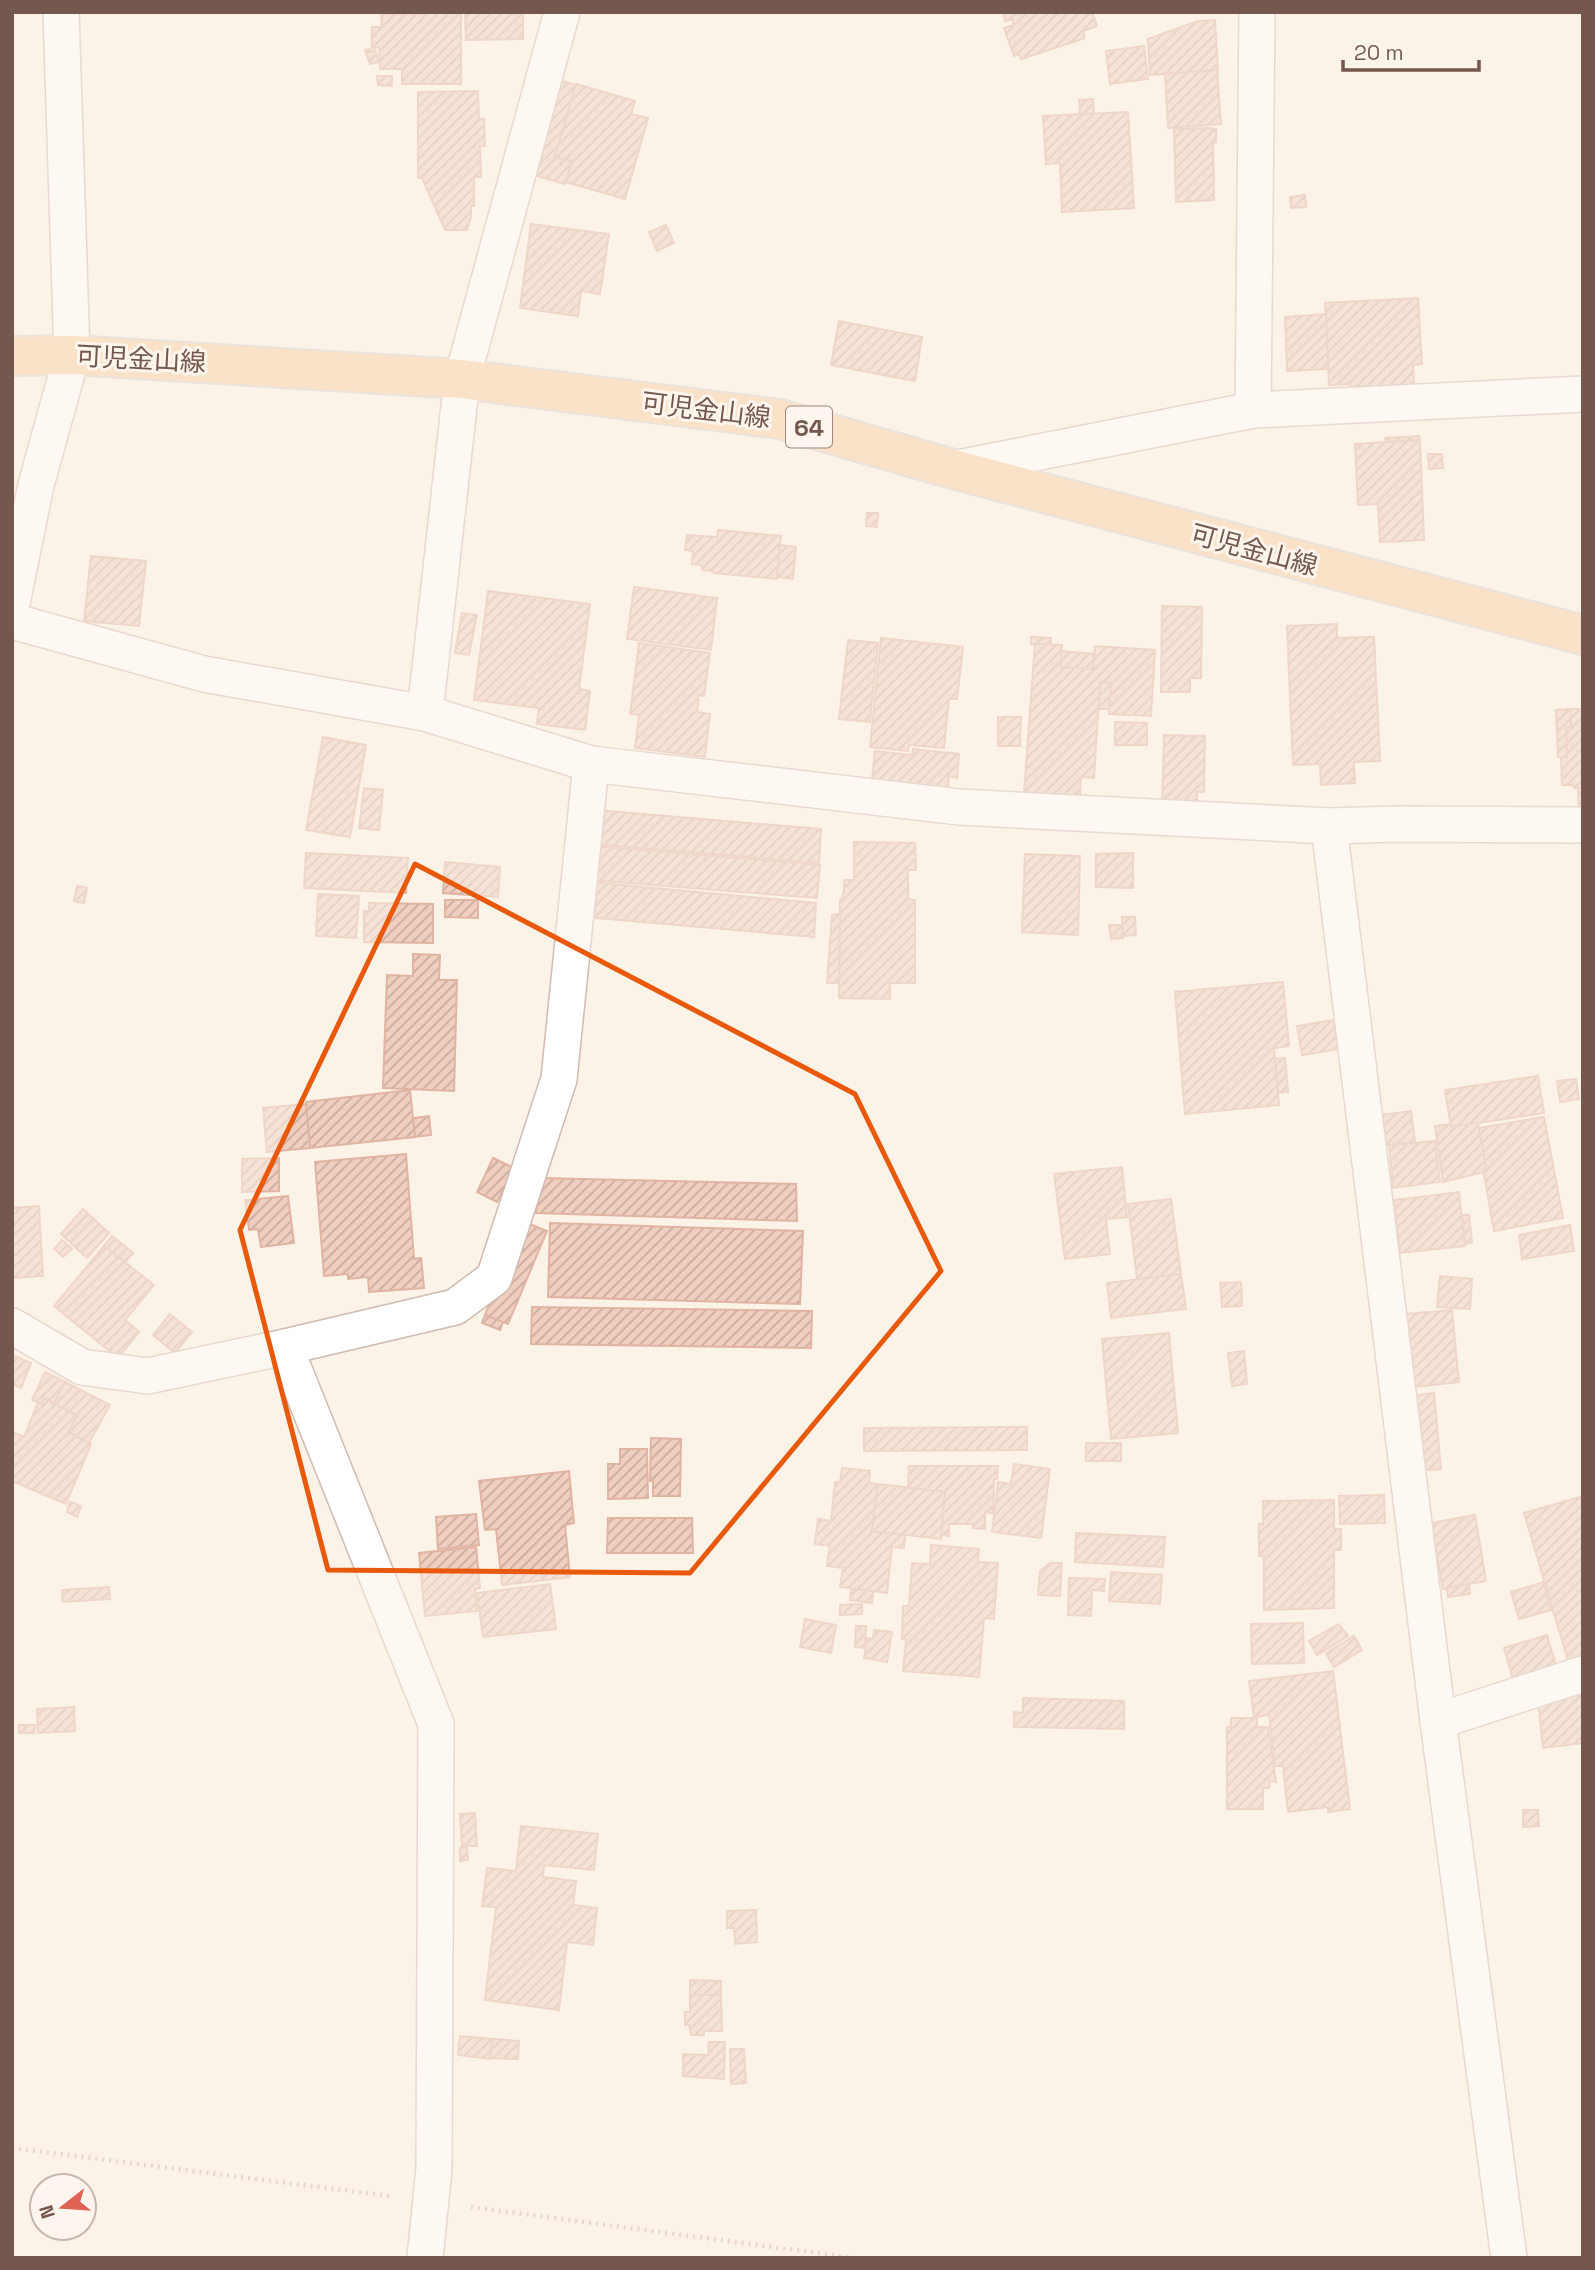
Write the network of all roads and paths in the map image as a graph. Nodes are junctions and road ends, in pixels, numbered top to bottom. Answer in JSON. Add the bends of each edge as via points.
{"nodes":[{"id":1,"x":61,"y":12,"type":"edge"},
{"id":2,"x":562,"y":12,"type":"edge"},
{"id":3,"x":1257,"y":12,"type":"edge"},
{"id":4,"x":72,"y":355,"type":"junction"},
{"id":5,"x":12,"y":356,"type":"edge"},
{"id":6,"x":462,"y":379,"type":"junction"},
{"id":7,"x":1583,"y":394,"type":"edge"},
{"id":8,"x":1253,"y":410,"type":"junction"},
{"id":9,"x":953,"y":469,"type":"junction"},
{"id":10,"x":12,"y":603,"type":"edge"},
{"id":11,"x":12,"y":621,"type":"edge"},
{"id":12,"x":1583,"y":635,"type":"edge"},
{"id":13,"x":425,"y":713,"type":"junction"},
{"id":14,"x":591,"y":764,"type":"junction"},
{"id":15,"x":1583,"y":825,"type":"edge"},
{"id":16,"x":1329,"y":826,"type":"junction"},
{"id":17,"x":12,"y":1326,"type":"edge"},
{"id":18,"x":285,"y":1347,"type":"junction"},
{"id":19,"x":1583,"y":1674,"type":"edge"},
{"id":20,"x":1438,"y":1721,"type":"junction"},
{"id":21,"x":12,"y":2148,"type":"edge"},
{"id":22,"x":430,"y":2202,"type":"junction"},
{"id":23,"x":425,"y":2258,"type":"edge"},
{"id":24,"x":856,"y":2258,"type":"edge"},
{"id":25,"x":1509,"y":2258,"type":"edge"}],
"edges":[{"from":1,"to":4,"type":"street"},
{"from":2,"to":6,"type":"street"},
{"from":3,"to":8,"type":"street"},
{"from":4,"to":5,"type":"main road","name":"可児金山線","number":"64"},
{"from":4,"to":6,"type":"main road","name":"可児金山線","number":"64"},
{"from":4,"to":10,"type":"street","via":[[36,485]]},
{"from":6,"to":9,"type":"main road","name":"可児金山線","number":"64","via":[[779,419]]},
{"from":6,"to":13,"type":"street"},
{"from":7,"to":8,"type":"street"},
{"from":8,"to":9,"type":"street"},
{"from":9,"to":12,"type":"main road","name":"可児金山線","number":"64"},
{"from":11,"to":13,"type":"street","via":[[204,674]]},
{"from":13,"to":14,"type":"street"},
{"from":14,"to":16,"type":"street","via":[[959,807]]},
{"from":14,"to":18,"type":"street","via":[[559,1079],[494,1278],[455,1307]]},
{"from":15,"to":16,"type":"street"},
{"from":16,"to":20,"type":"street"},
{"from":17,"to":18,"type":"street","via":[[82,1367],[148,1376]]},
{"from":18,"to":22,"type":"street","via":[[436,1724],[434,2169]]},
{"from":19,"to":20,"type":"street"},
{"from":20,"to":25,"type":"street"},
{"from":21,"to":22,"type":"path"},
{"from":22,"to":23,"type":"street"},
{"from":22,"to":24,"type":"path"}]}
